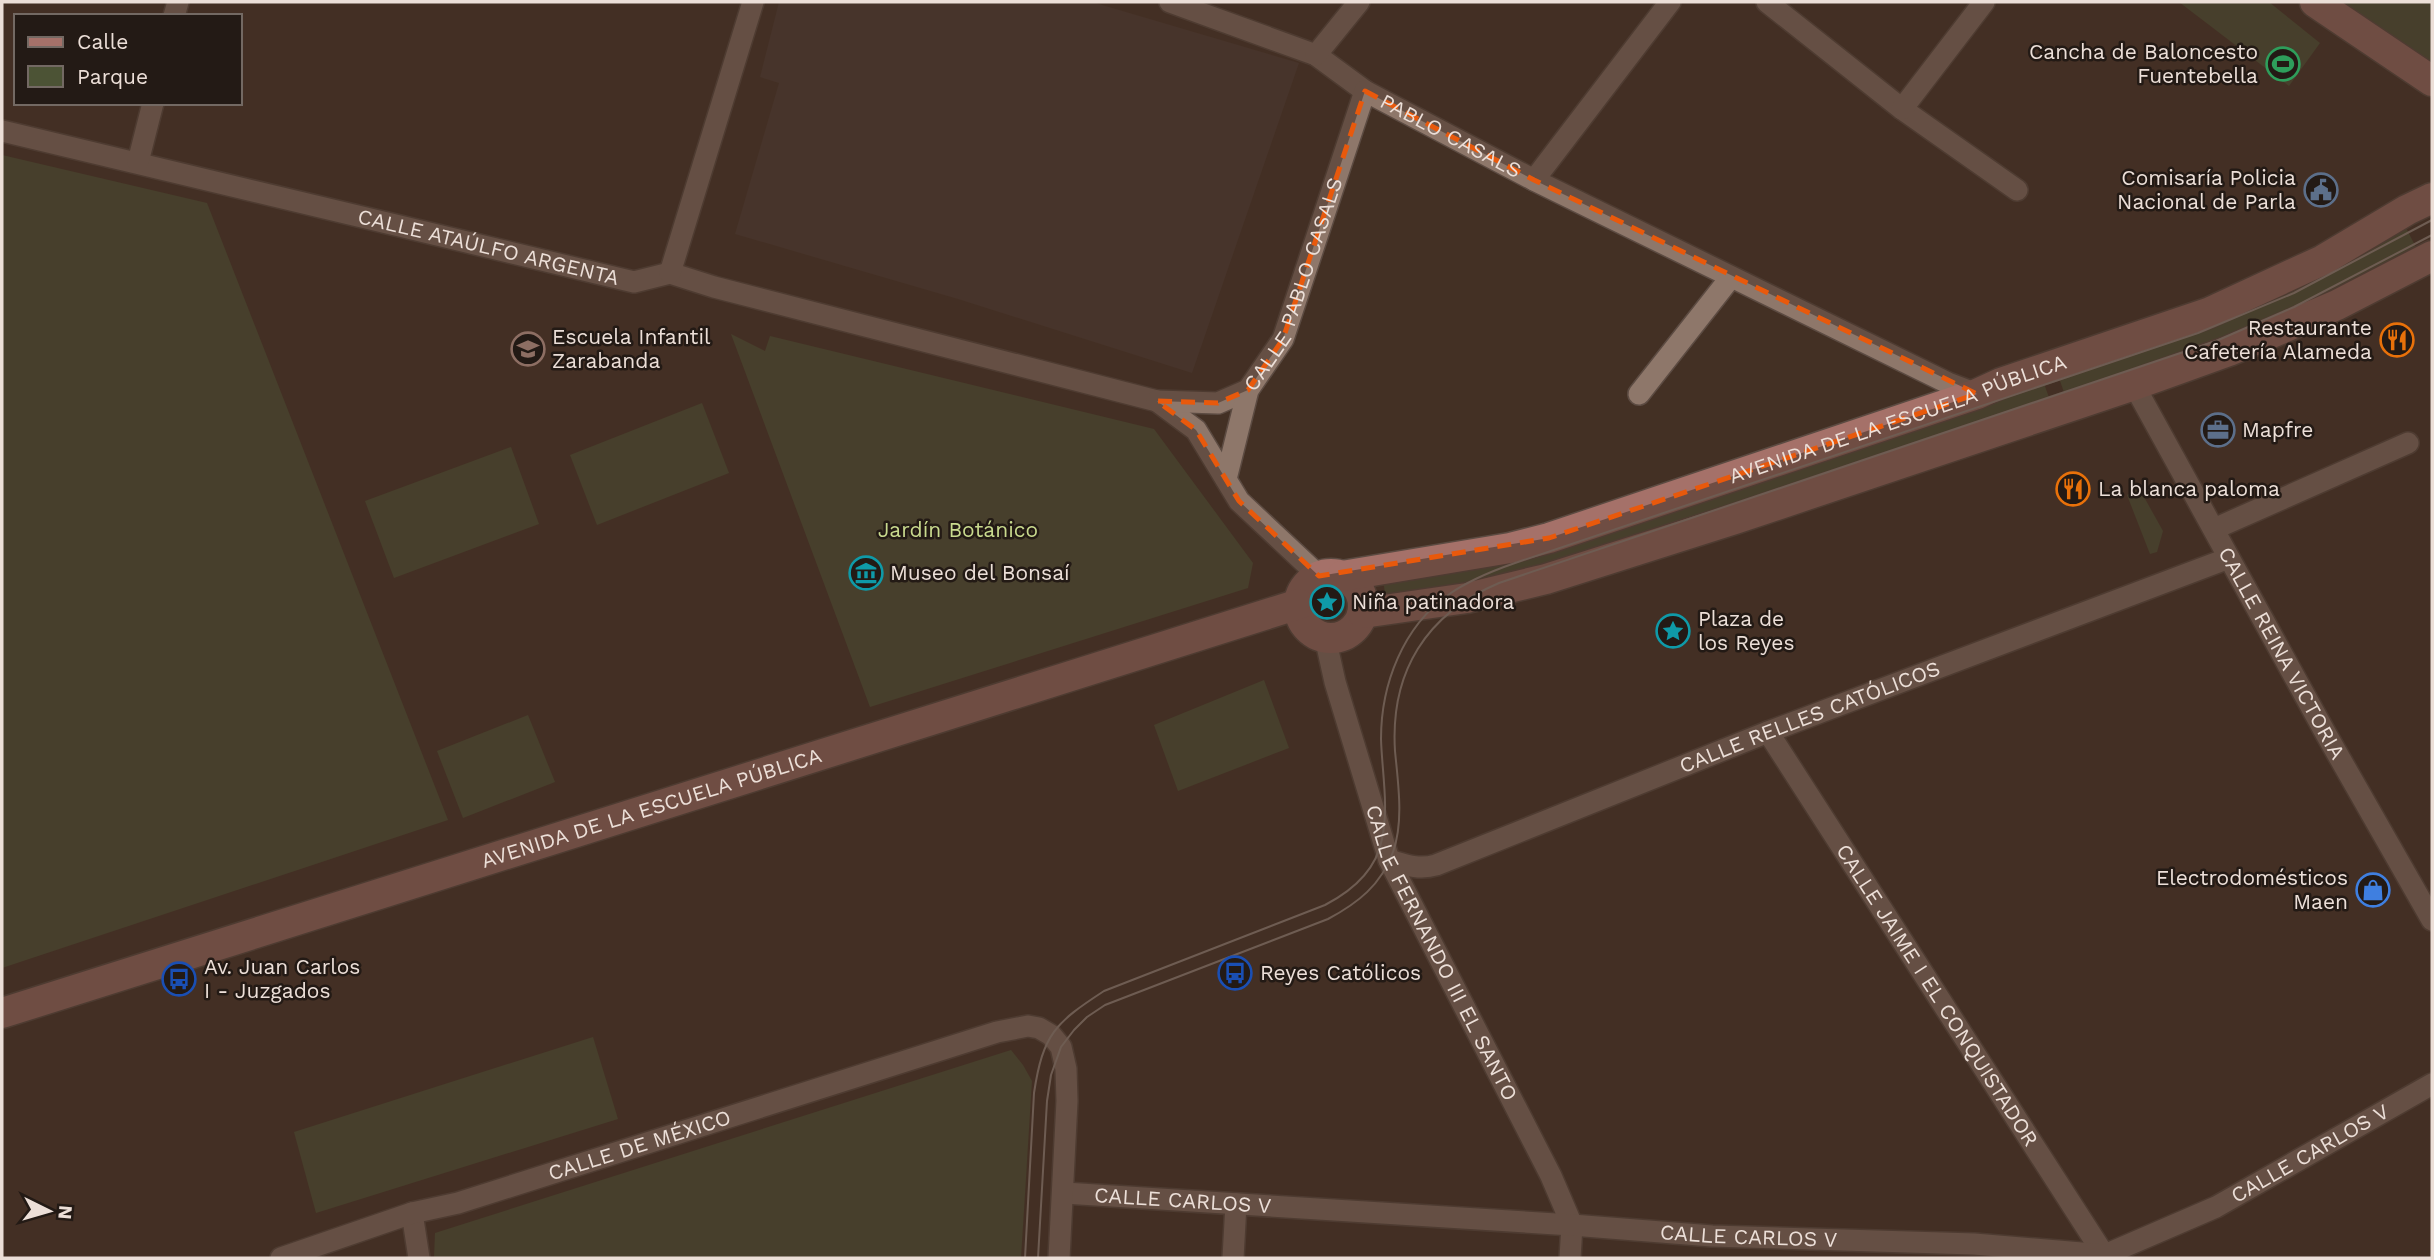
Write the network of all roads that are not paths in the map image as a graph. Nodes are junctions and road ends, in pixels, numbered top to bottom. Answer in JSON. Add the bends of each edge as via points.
{"nodes":[{"id":1,"x":753,"y":2,"type":"edge"},
{"id":2,"x":1170,"y":2,"type":"edge"},
{"id":3,"x":1359,"y":2,"type":"edge"},
{"id":4,"x":1670,"y":2,"type":"edge"},
{"id":5,"x":1767,"y":2,"type":"edge"},
{"id":6,"x":1984,"y":2,"type":"edge"},
{"id":7,"x":2315,"y":2,"type":"edge"},
{"id":8,"x":1316,"y":55,"type":"junction"},
{"id":9,"x":2432,"y":81,"type":"edge"},
{"id":10,"x":1365,"y":91,"type":"junction"},
{"id":11,"x":152,"y":105,"type":"edge"},
{"id":12,"x":1902,"y":109,"type":"junction"},
{"id":13,"x":2,"y":131,"type":"edge"},
{"id":14,"x":138,"y":162,"type":"junction"},
{"id":15,"x":1534,"y":180,"type":"junction"},
{"id":16,"x":2017,"y":190,"type":"dead end"},
{"id":17,"x":2432,"y":198,"type":"edge"},
{"id":18,"x":2432,"y":256,"type":"edge"},
{"id":19,"x":670,"y":273,"type":"junction"},
{"id":20,"x":1731,"y":276,"type":"junction"},
{"id":21,"x":2134,"y":385,"type":"junction"},
{"id":22,"x":1248,"y":390,"type":"junction"},
{"id":23,"x":1639,"y":394,"type":"dead end"},
{"id":24,"x":1977,"y":394,"type":"junction"},
{"id":25,"x":1157,"y":401,"type":"junction"},
{"id":26,"x":2408,"y":443,"type":"dead end"},
{"id":27,"x":1226,"y":479,"type":"junction"},
{"id":28,"x":2214,"y":529,"type":"junction"},
{"id":29,"x":2229,"y":558,"type":"junction"},
{"id":30,"x":1331,"y":576,"type":"junction"},
{"id":31,"x":1299,"y":604,"type":"junction"},
{"id":32,"x":1363,"y":613,"type":"junction"},
{"id":33,"x":1325,"y":637,"type":"junction"},
{"id":34,"x":1768,"y":732,"type":"junction"},
{"id":35,"x":1390,"y":860,"type":"junction"},
{"id":36,"x":2432,"y":920,"type":"edge"},
{"id":37,"x":2,"y":1013,"type":"edge"},
{"id":38,"x":2432,"y":1084,"type":"edge"},
{"id":39,"x":1064,"y":1194,"type":"junction"},
{"id":40,"x":1236,"y":1204,"type":"junction"},
{"id":41,"x":412,"y":1213,"type":"junction"},
{"id":42,"x":1572,"y":1225,"type":"junction"},
{"id":43,"x":2105,"y":1257,"type":"edge"},
{"id":44,"x":281,"y":1258,"type":"edge"},
{"id":45,"x":419,"y":1258,"type":"edge"},
{"id":46,"x":1059,"y":1258,"type":"edge"},
{"id":47,"x":1233,"y":1258,"type":"edge"},
{"id":48,"x":1570,"y":1258,"type":"edge"}],
"edges":[{"from":1,"to":19,"type":"street"},
{"from":2,"to":8,"type":"street","name":"PABLO CASALS"},
{"from":3,"to":8,"type":"street"},
{"from":4,"to":15,"type":"street"},
{"from":5,"to":12,"type":"street"},
{"from":6,"to":12,"type":"street"},
{"from":7,"to":9,"type":"street"},
{"from":8,"to":10,"type":"street","name":"PABLO CASALS"},
{"from":10,"to":15,"type":"street","name":"PABLO CASALS"},
{"from":10,"to":22,"type":"street","name":"CALLE PABLO CASALS","via":[[1283,339]]},
{"from":11,"to":14,"type":"street"},
{"from":12,"to":16,"type":"street"},
{"from":13,"to":14,"type":"street","name":"CALLE ATAÚLFO ARGENTA"},
{"from":14,"to":19,"type":"street","name":"CALLE ATAÚLFO ARGENTA","via":[[634,282]]},
{"from":15,"to":20,"type":"street","name":"PABLO CASALS"},
{"from":17,"to":24,"type":"street","name":"AVENIDA DE LA ESCUELA PÚBLICA","via":[[2323,260],[2208,313]]},
{"from":18,"to":21,"type":"street","name":"AVENIDA DE LA ESCUELA PÚBLICA","via":[[2337,305]]},
{"from":19,"to":25,"type":"street"},
{"from":20,"to":23,"type":"street"},
{"from":20,"to":24,"type":"street","name":"PABLO CASALS"},
{"from":21,"to":28,"type":"street","name":"CALLE REINA VICTORIA"},
{"from":21,"to":32,"type":"street","name":"AVENIDA DE LA ESCUELA PÚBLICA","via":[[1546,579],[1467,598]]},
{"from":22,"to":25,"type":"street","via":[[1218,403]]},
{"from":22,"to":27,"type":"street","name":"CALLE PABLO CASALS"},
{"from":24,"to":30,"type":"street","name":"AVENIDA DE LA ESCUELA PÚBLICA","via":[[1549,538]]},
{"from":25,"to":27,"type":"street","via":[[1196,430]]},
{"from":26,"to":28,"type":"street"},
{"from":27,"to":30,"type":"street","via":[[1239,501]]},
{"from":28,"to":29,"type":"street","name":"CALLE REINA VICTORIA"},
{"from":29,"to":34,"type":"street","name":"CALLE RELLES CATÓLICOS"},
{"from":29,"to":36,"type":"street","name":"CALLE REINA VICTORIA"},
{"from":30,"to":31,"type":"street","via":[[1310,582]]},
{"from":30,"to":32,"type":"street","via":[[1353,582],[1360,591]]},
{"from":31,"to":33,"type":"street","via":[[1306,626]]},
{"from":31,"to":37,"type":"street","name":"AVENIDA DE LA ESCUELA PÚBLICA"},
{"from":32,"to":33,"type":"street","via":[[1352,630]]},
{"from":33,"to":35,"type":"street","name":"CALLE FERNANDO III EL SANTO"},
{"from":34,"to":35,"type":"street","name":"CALLE RELLES CATÓLICOS","via":[[1436,865],[1413,868]]},
{"from":34,"to":43,"type":"street","name":"CALLE JAIME I EL CONQUISTADOR"},
{"from":35,"to":42,"type":"street","name":"CALLE FERNANDO III EL SANTO"},
{"from":38,"to":43,"type":"street","name":"CALLE CARLOS V","via":[[2216,1207]]},
{"from":39,"to":40,"type":"street","name":"CALLE CARLOS V"},
{"from":39,"to":41,"type":"street","name":"CALLE DE MÉXICO","via":[[1066,1069],[1061,1047],[1051,1035],[1028,1026],[458,1203]]},
{"from":39,"to":46,"type":"street","name":"CALLE DE MÉXICO"},
{"from":40,"to":42,"type":"street","name":"CALLE CARLOS V"},
{"from":40,"to":47,"type":"street"},
{"from":41,"to":44,"type":"street","name":"CALLE DE MÉXICO"},
{"from":41,"to":45,"type":"street"},
{"from":42,"to":43,"type":"street","name":"CALLE CARLOS V","via":[[1712,1236],[1974,1244]]},
{"from":42,"to":48,"type":"street","name":"CALLE FERNANDO III EL SANTO"}]}
